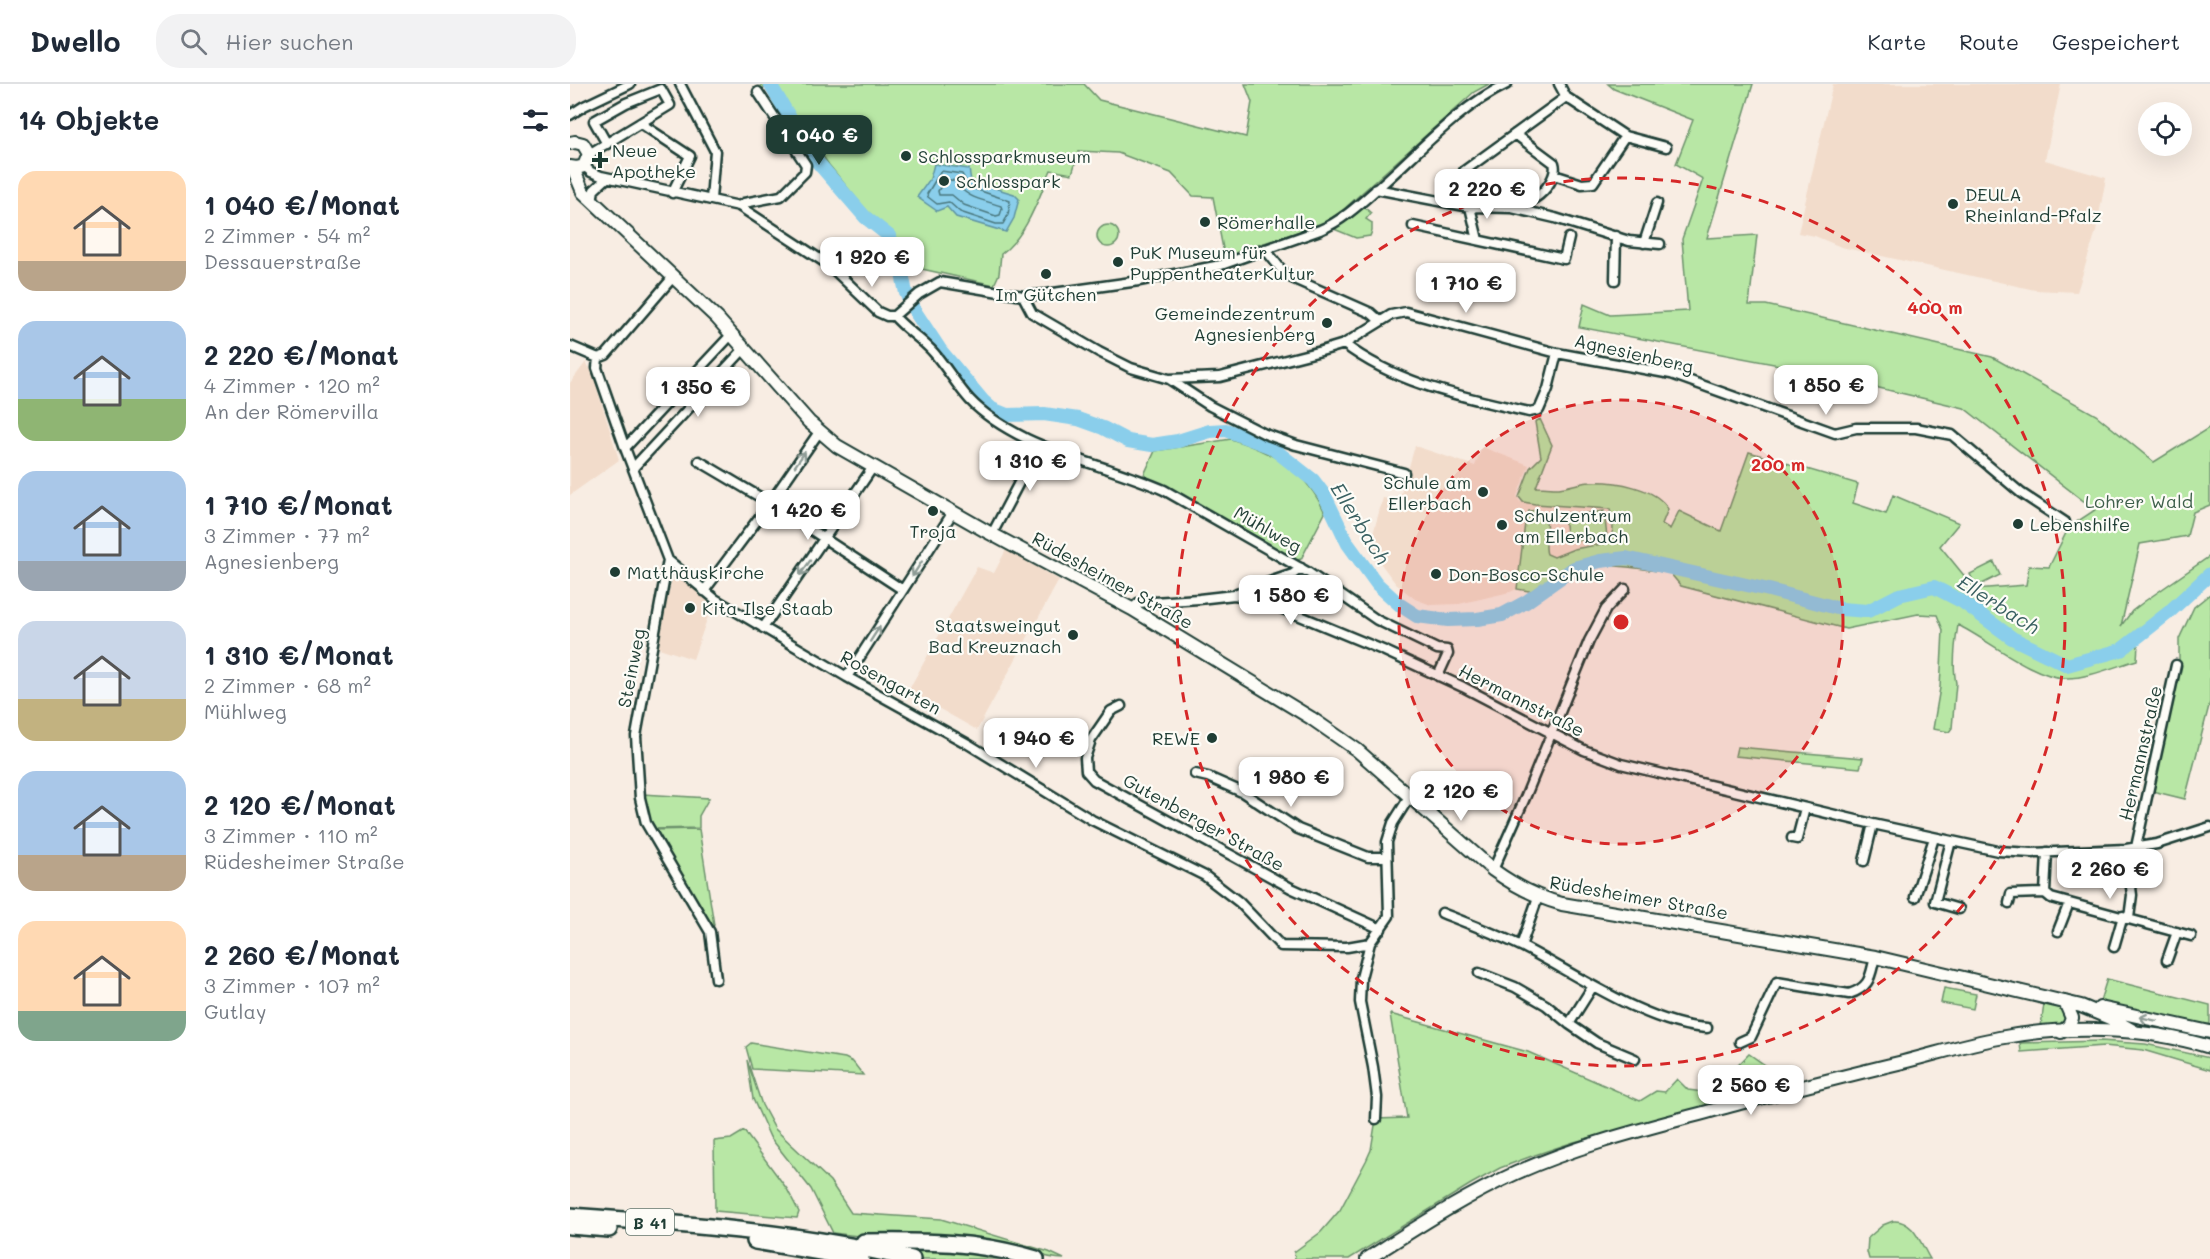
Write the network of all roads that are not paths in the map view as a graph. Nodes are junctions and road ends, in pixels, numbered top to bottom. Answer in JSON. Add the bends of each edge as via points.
{"nodes":[{"id":1,"x":630,"y":84,"type":"edge"},
{"id":2,"x":680,"y":84,"type":"edge"},
{"id":3,"x":1507,"y":84,"type":"edge"},
{"id":4,"x":1559,"y":84,"type":"edge"},
{"id":5,"x":758,"y":92,"type":"dead end"},
{"id":6,"x":1566,"y":97,"type":"junction"},
{"id":7,"x":570,"y":115,"type":"edge"},
{"id":8,"x":640,"y":123,"type":"junction"},
{"id":9,"x":1515,"y":134,"type":"junction"},
{"id":10,"x":1625,"y":136,"type":"junction"},
{"id":11,"x":570,"y":143,"type":"edge"},
{"id":12,"x":607,"y":144,"type":"junction"},
{"id":13,"x":1666,"y":147,"type":"dead end"},
{"id":14,"x":580,"y":165,"type":"edge"},
{"id":15,"x":1464,"y":171,"type":"dead end"},
{"id":16,"x":1554,"y":175,"type":"junction"},
{"id":17,"x":607,"y":178,"type":"junction"},
{"id":18,"x":1377,"y":189,"type":"junction"},
{"id":19,"x":672,"y":193,"type":"junction"},
{"id":20,"x":711,"y":199,"type":"junction"},
{"id":21,"x":592,"y":201,"type":"junction"},
{"id":22,"x":1657,"y":203,"type":"dead end"},
{"id":23,"x":739,"y":206,"type":"junction"},
{"id":24,"x":1470,"y":207,"type":"junction"},
{"id":25,"x":1512,"y":208,"type":"junction"},
{"id":26,"x":1413,"y":226,"type":"dead end"},
{"id":27,"x":1617,"y":237,"type":"junction"},
{"id":28,"x":1569,"y":238,"type":"dead end"},
{"id":29,"x":1479,"y":240,"type":"junction"},
{"id":30,"x":1644,"y":243,"type":"junction"},
{"id":31,"x":1660,"y":244,"type":"dead end"},
{"id":32,"x":1266,"y":249,"type":"junction"},
{"id":33,"x":674,"y":276,"type":"junction"},
{"id":34,"x":1615,"y":280,"type":"dead end"},
{"id":35,"x":1023,"y":296,"type":"junction"},
{"id":36,"x":894,"y":316,"type":"junction"},
{"id":37,"x":1380,"y":321,"type":"junction"},
{"id":38,"x":731,"y":335,"type":"junction"},
{"id":39,"x":1344,"y":344,"type":"junction"},
{"id":40,"x":570,"y":346,"type":"edge"},
{"id":41,"x":743,"y":350,"type":"junction"},
{"id":42,"x":1557,"y":353,"type":"junction"},
{"id":43,"x":598,"y":358,"type":"junction"},
{"id":44,"x":1169,"y":379,"type":"junction"},
{"id":45,"x":819,"y":432,"type":"junction"},
{"id":46,"x":625,"y":448,"type":"junction"},
{"id":47,"x":1070,"y":457,"type":"junction"},
{"id":48,"x":699,"y":461,"type":"dead end"},
{"id":49,"x":633,"y":468,"type":"junction"},
{"id":50,"x":873,"y":468,"type":"junction"},
{"id":51,"x":1404,"y":473,"type":"dead end"},
{"id":52,"x":770,"y":503,"type":"junction"},
{"id":53,"x":953,"y":512,"type":"junction"},
{"id":54,"x":2065,"y":522,"type":"dead end"},
{"id":55,"x":992,"y":534,"type":"junction"},
{"id":56,"x":825,"y":539,"type":"junction"},
{"id":57,"x":668,"y":560,"type":"junction"},
{"id":58,"x":1301,"y":567,"type":"junction"},
{"id":59,"x":1625,"y":589,"type":"dead end"},
{"id":60,"x":903,"y":590,"type":"junction"},
{"id":61,"x":704,"y":591,"type":"junction"},
{"id":62,"x":1234,"y":595,"type":"junction"},
{"id":63,"x":1132,"y":609,"type":"junction"},
{"id":64,"x":763,"y":627,"type":"junction"},
{"id":65,"x":2176,"y":665,"type":"dead end"},
{"id":66,"x":1438,"y":676,"type":"junction"},
{"id":67,"x":847,"y":677,"type":"junction"},
{"id":68,"x":1121,"y":706,"type":"dead end"},
{"id":69,"x":1552,"y":733,"type":"junction"},
{"id":70,"x":1195,"y":774,"type":"dead end"},
{"id":71,"x":1410,"y":796,"type":"junction"},
{"id":72,"x":1805,"y":808,"type":"junction"},
{"id":73,"x":1873,"y":824,"type":"junction"},
{"id":74,"x":2210,"y":827,"type":"edge"},
{"id":75,"x":1792,"y":838,"type":"dead end"},
{"id":76,"x":1934,"y":838,"type":"junction"},
{"id":77,"x":1951,"y":841,"type":"junction"},
{"id":78,"x":2136,"y":847,"type":"junction"},
{"id":79,"x":2126,"y":849,"type":"junction"},
{"id":80,"x":2047,"y":852,"type":"junction"},
{"id":81,"x":1387,"y":857,"type":"junction"},
{"id":82,"x":1864,"y":861,"type":"dead end"},
{"id":83,"x":1493,"y":870,"type":"junction"},
{"id":84,"x":2045,"y":893,"type":"junction"},
{"id":85,"x":1538,"y":897,"type":"junction"},
{"id":86,"x":1915,"y":897,"type":"dead end"},
{"id":87,"x":2009,"y":903,"type":"dead end"},
{"id":88,"x":2069,"y":903,"type":"junction"},
{"id":89,"x":1959,"y":909,"type":"dead end"},
{"id":90,"x":1442,"y":913,"type":"dead end"},
{"id":91,"x":2126,"y":917,"type":"junction"},
{"id":92,"x":1382,"y":929,"type":"junction"},
{"id":93,"x":2058,"y":931,"type":"dead end"},
{"id":94,"x":2177,"y":932,"type":"junction"},
{"id":95,"x":2191,"y":936,"type":"dead end"},
{"id":96,"x":1370,"y":944,"type":"junction"},
{"id":97,"x":1521,"y":946,"type":"junction"},
{"id":98,"x":2114,"y":947,"type":"dead end"},
{"id":99,"x":1875,"y":957,"type":"junction"},
{"id":100,"x":2167,"y":960,"type":"dead end"},
{"id":101,"x":1479,"y":973,"type":"dead end"},
{"id":102,"x":716,"y":979,"type":"dead end"},
{"id":103,"x":1593,"y":986,"type":"junction"},
{"id":104,"x":2065,"y":1002,"type":"junction"},
{"id":105,"x":2081,"y":1006,"type":"junction"},
{"id":106,"x":1569,"y":1024,"type":"junction"},
{"id":107,"x":1707,"y":1028,"type":"dead end"},
{"id":108,"x":2208,"y":1031,"type":"edge"},
{"id":109,"x":2061,"y":1032,"type":"junction"},
{"id":110,"x":2135,"y":1032,"type":"junction"},
{"id":111,"x":1740,"y":1042,"type":"dead end"},
{"id":112,"x":2210,"y":1047,"type":"edge"},
{"id":113,"x":1635,"y":1059,"type":"dead end"},
{"id":114,"x":1376,"y":1119,"type":"dead end"},
{"id":115,"x":570,"y":1216,"type":"edge"},
{"id":116,"x":570,"y":1226,"type":"edge"},
{"id":117,"x":843,"y":1252,"type":"edge"},
{"id":118,"x":861,"y":1259,"type":"edge"},
{"id":119,"x":912,"y":1259,"type":"edge"},
{"id":120,"x":1036,"y":1259,"type":"edge"},
{"id":121,"x":1367,"y":1259,"type":"edge"}],
"edges":[{"from":1,"to":7,"type":"street"},
{"from":2,"to":20,"type":"street","via":[[715,151]]},
{"from":3,"to":18,"type":"street","via":[[1470,107]]},
{"from":4,"to":6,"type":"street"},
{"from":5,"to":23,"type":"street","via":[[806,165],[805,172],[781,196]]},
{"from":6,"to":9,"type":"street"},
{"from":6,"to":10,"type":"street"},
{"from":8,"to":12,"type":"street"},
{"from":8,"to":12,"type":"street","via":[[670,105],[662,89],[594,121]]},
{"from":8,"to":19,"type":"street","via":[[690,156]]},
{"from":9,"to":15,"type":"street"},
{"from":9,"to":16,"type":"street","via":[[1554,163]]},
{"from":10,"to":13,"type":"street"},
{"from":10,"to":16,"type":"street","via":[[1593,183],[1582,184]]},
{"from":11,"to":14,"type":"street","via":[[583,144]]},
{"from":12,"to":14,"type":"street"},
{"from":14,"to":17,"type":"street"},
{"from":14,"to":21,"type":"street","name":"Rüdesheimer Straße"},
{"from":16,"to":25,"type":"street","via":[[1537,197]]},
{"from":17,"to":19,"type":"street"},
{"from":17,"to":21,"type":"street","via":[[594,190]]},
{"from":18,"to":24,"type":"street"},
{"from":18,"to":32,"type":"street","via":[[1330,226]]},
{"from":19,"to":20,"type":"street"},
{"from":20,"to":23,"type":"street"},
{"from":21,"to":33,"type":"street","name":"Rüdesheimer Straße"},
{"from":22,"to":30,"type":"street"},
{"from":23,"to":36,"type":"street","name":"Mühlweg","via":[[822,261],[878,312]]},
{"from":24,"to":25,"type":"street"},
{"from":24,"to":29,"type":"street"},
{"from":25,"to":27,"type":"street"},
{"from":26,"to":29,"type":"street"},
{"from":27,"to":30,"type":"street"},
{"from":27,"to":34,"type":"street"},
{"from":28,"to":29,"type":"street","via":[[1564,259]]},
{"from":30,"to":31,"type":"street"},
{"from":32,"to":35,"type":"street","via":[[1191,271]]},
{"from":32,"to":37,"type":"street","via":[[1292,278]]},
{"from":33,"to":38,"type":"street","name":"Rüdesheimer Straße"},
{"from":33,"to":43,"type":"street","via":[[606,354]]},
{"from":35,"to":36,"type":"street","via":[[940,282]]},
{"from":35,"to":44,"type":"street","via":[[1032,313],[1099,352],[1131,368]]},
{"from":36,"to":47,"type":"street","name":"Mühlweg","via":[[935,354],[983,412],[1026,438]]},
{"from":37,"to":39,"type":"street","name":"Agnesienberg"},
{"from":37,"to":42,"type":"street","name":"Agnesienberg","via":[[1399,313],[1413,313]]},
{"from":38,"to":41,"type":"street","name":"Rüdesheimer Straße"},
{"from":38,"to":46,"type":"street"},
{"from":39,"to":42,"type":"street","via":[[1414,381],[1529,412],[1539,410],[1544,402]]},
{"from":39,"to":44,"type":"street","name":"Agnesienberg","via":[[1235,374]]},
{"from":40,"to":43,"type":"street"},
{"from":41,"to":45,"type":"street","name":"Rüdesheimer Straße"},
{"from":41,"to":49,"type":"street"},
{"from":42,"to":54,"type":"street","name":"Agnesienberg","via":[[1671,374],[1835,432],[1916,428],[1952,435],[2021,493]]},
{"from":43,"to":46,"type":"street","via":[[597,368]]},
{"from":44,"to":51,"type":"street","via":[[1210,406],[1273,437]]},
{"from":45,"to":50,"type":"street","name":"Rüdesheimer Straße"},
{"from":52,"to":45,"type":"street","one_way":true},
{"from":46,"to":49,"type":"street"},
{"from":47,"to":55,"type":"street","name":"Mühlweg","via":[[1040,453],[1031,460]]},
{"from":47,"to":58,"type":"street","name":"Mühlweg","via":[[1164,490]]},
{"from":48,"to":52,"type":"street"},
{"from":49,"to":57,"type":"street"},
{"from":50,"to":53,"type":"street","name":"Rüdesheimer Straße"},
{"from":50,"to":56,"type":"street"},
{"from":52,"to":56,"type":"street"},
{"from":52,"to":61,"type":"street"},
{"from":53,"to":55,"type":"street","name":"Rüdesheimer Straße"},
{"from":53,"to":60,"type":"street","one_way":true},
{"from":55,"to":63,"type":"street","name":"Rüdesheimer Straße"},
{"from":56,"to":60,"type":"street"},
{"from":56,"to":64,"type":"street","one_way":true},
{"from":57,"to":61,"type":"street","name":"Rosengarten"},
{"from":57,"to":102,"type":"street","name":"Steinweg","via":[[636,736],[640,798],[646,823],[710,932]]},
{"from":58,"to":62,"type":"street","name":"Hermannstraße","via":[[1293,574]]},
{"from":58,"to":66,"type":"street","name":"Mühlweg","via":[[1377,620],[1437,649],[1447,650]]},
{"from":59,"to":69,"type":"street","via":[[1603,613]]},
{"from":67,"to":60,"type":"street","one_way":true},
{"from":61,"to":64,"type":"street","name":"Rosengarten"},
{"from":62,"to":63,"type":"street","name":"Hermannstraße","via":[[1138,603]]},
{"from":62,"to":66,"type":"street","name":"Hermannstraße","via":[[1259,599]]},
{"from":63,"to":71,"type":"street","name":"Rüdesheimer Straße","via":[[1311,718],[1357,750]]},
{"from":64,"to":67,"type":"street","name":"Rosengarten"},
{"from":65,"to":78,"type":"street","name":"Hermannstraße"},
{"from":66,"to":69,"type":"street","name":"Hermannstraße"},
{"from":67,"to":96,"type":"street","name":"Rosengarten","via":[[968,744],[1092,820],[1204,876],[1239,902],[1281,946]]},
{"from":68,"to":92,"type":"street","name":"Gutenberger Straße","via":[[1111,711],[1086,753],[1086,771],[1094,780],[1291,888]]},
{"from":69,"to":72,"type":"street","name":"Hermannstraße","via":[[1621,764]]},
{"from":69,"to":83,"type":"street"},
{"from":70,"to":81,"type":"street","via":[[1242,792],[1298,829],[1368,857]]},
{"from":71,"to":81,"type":"street","via":[[1390,832]]},
{"from":71,"to":83,"type":"street","name":"Rüdesheimer Straße"},
{"from":72,"to":73,"type":"street","name":"Hermannstraße"},
{"from":72,"to":75,"type":"street","via":[[1797,839]]},
{"from":73,"to":76,"type":"street","name":"Hermannstraße"},
{"from":73,"to":82,"type":"street"},
{"from":74,"to":78,"type":"street","name":"Hermannstraße"},
{"from":76,"to":77,"type":"street","name":"Hermannstraße"},
{"from":76,"to":86,"type":"street"},
{"from":77,"to":80,"type":"street","name":"Hermannstraße","via":[[1998,851]]},
{"from":77,"to":89,"type":"street","via":[[1935,902]]},
{"from":78,"to":79,"type":"street","name":"Hermannstraße"},
{"from":79,"to":80,"type":"street","name":"Hermannstraße"},
{"from":79,"to":91,"type":"street","via":[[2132,895]]},
{"from":80,"to":84,"type":"street"},
{"from":81,"to":92,"type":"street","via":[[1390,909]]},
{"from":83,"to":85,"type":"street","name":"Rüdesheimer Straße"},
{"from":84,"to":87,"type":"street","via":[[2011,894]]},
{"from":84,"to":88,"type":"street"},
{"from":85,"to":97,"type":"street"},
{"from":85,"to":99,"type":"street","name":"Rüdesheimer Straße"},
{"from":88,"to":91,"type":"street"},
{"from":88,"to":93,"type":"street"},
{"from":90,"to":97,"type":"street"},
{"from":91,"to":94,"type":"street"},
{"from":91,"to":98,"type":"street"},
{"from":92,"to":96,"type":"street"},
{"from":94,"to":95,"type":"street"},
{"from":94,"to":100,"type":"street"},
{"from":96,"to":114,"type":"street","via":[[1359,992],[1375,1077]]},
{"from":97,"to":103,"type":"street"},
{"from":99,"to":104,"type":"street","name":"Rüdesheimer Straße"},
{"from":99,"to":111,"type":"street","via":[[1868,984],[1849,994],[1777,981],[1751,1037]]},
{"from":101,"to":106,"type":"street","via":[[1515,987]]},
{"from":103,"to":106,"type":"street"},
{"from":103,"to":107,"type":"street","via":[[1652,1015]]},
{"from":104,"to":105,"type":"street","name":"Rüdesheimer Straße"},
{"from":104,"to":109,"type":"street","via":[[2072,1018]]},
{"from":108,"to":105,"type":"street","name":"Rüdesheimer Straße","one_way":true},
{"from":105,"to":110,"type":"street","name":"Rüdesheimer Straße"},
{"from":106,"to":113,"type":"street","via":[[1597,1043]]},
{"from":109,"to":110,"type":"street"},
{"from":109,"to":121,"type":"street","via":[[2000,1038],[1812,1084],[1575,1150],[1473,1194]]},
{"from":110,"to":112,"type":"street"},
{"from":115,"to":117,"type":"highway","number":"B 41","via":[[730,1228]]},
{"from":116,"to":117,"type":"highway","number":"B 41","via":[[722,1237]]},
{"from":117,"to":118,"type":"highway","number":"B 41"},
{"from":117,"to":119,"type":"highway","number":"B 41"},
{"from":117,"to":120,"type":"highway","number":"B 41","via":[[937,1242],[1011,1251]]}]}
